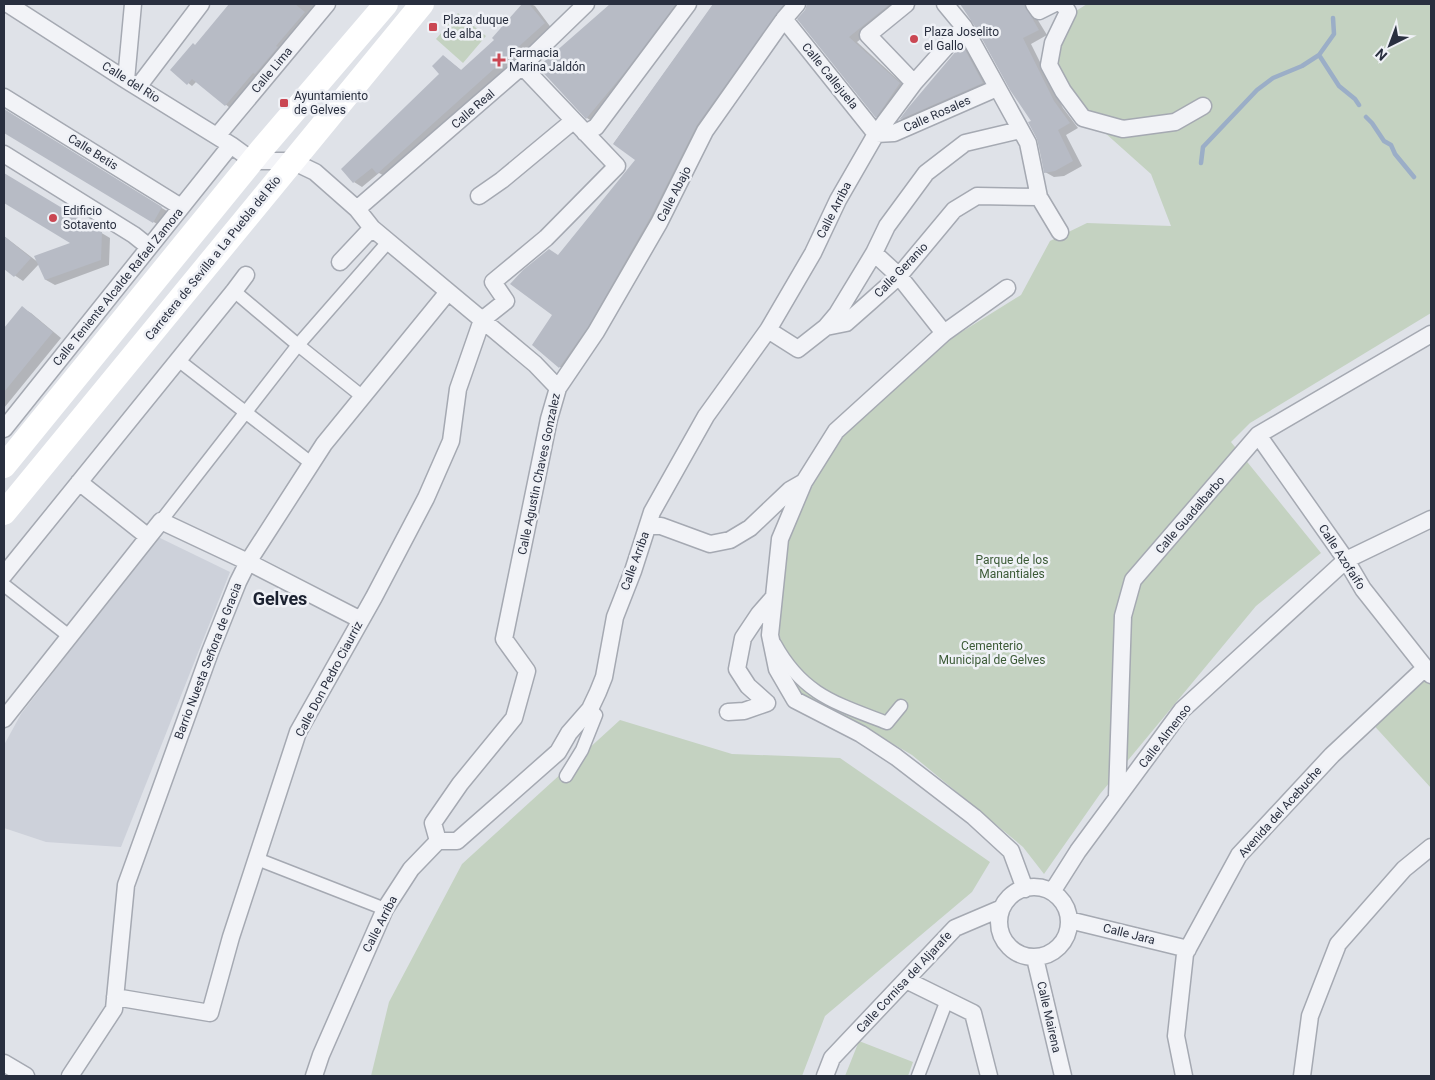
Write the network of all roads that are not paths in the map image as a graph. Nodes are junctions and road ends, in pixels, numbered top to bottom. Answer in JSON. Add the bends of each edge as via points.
{"nodes":[{"id":1,"x":8,"y":4,"type":"edge"},
{"id":2,"x":133,"y":4,"type":"edge"},
{"id":3,"x":201,"y":4,"type":"edge"},
{"id":4,"x":327,"y":4,"type":"edge"},
{"id":5,"x":386,"y":4,"type":"edge"},
{"id":6,"x":422,"y":4,"type":"edge"},
{"id":7,"x":586,"y":4,"type":"edge"},
{"id":8,"x":688,"y":4,"type":"edge"},
{"id":9,"x":796,"y":4,"type":"edge"},
{"id":10,"x":906,"y":4,"type":"edge"},
{"id":11,"x":944,"y":4,"type":"edge"},
{"id":12,"x":1034,"y":4,"type":"edge"},
{"id":13,"x":1052,"y":4,"type":"edge"},
{"id":14,"x":1062,"y":4,"type":"edge"},
{"id":15,"x":784,"y":19,"type":"junction"},
{"id":16,"x":964,"y":27,"type":"junction"},
{"id":17,"x":522,"y":66,"type":"junction"},
{"id":18,"x":914,"y":83,"type":"junction"},
{"id":19,"x":132,"y":84,"type":"junction"},
{"id":20,"x":997,"y":88,"type":"junction"},
{"id":21,"x":4,"y":97,"type":"edge"},
{"id":22,"x":1203,"y":106,"type":"dead end"},
{"id":23,"x":573,"y":121,"type":"junction"},
{"id":24,"x":1020,"y":130,"type":"junction"},
{"id":25,"x":584,"y":134,"type":"junction"},
{"id":26,"x":876,"y":134,"type":"junction"},
{"id":27,"x":217,"y":136,"type":"junction"},
{"id":28,"x":231,"y":145,"type":"junction"},
{"id":29,"x":4,"y":154,"type":"edge"},
{"id":30,"x":253,"y":161,"type":"junction"},
{"id":31,"x":292,"y":161,"type":"junction"},
{"id":32,"x":479,"y":196,"type":"dead end"},
{"id":33,"x":1039,"y":197,"type":"junction"},
{"id":34,"x":181,"y":207,"type":"junction"},
{"id":35,"x":357,"y":209,"type":"junction"},
{"id":36,"x":372,"y":228,"type":"junction"},
{"id":37,"x":1065,"y":230,"type":"dead end"},
{"id":38,"x":388,"y":242,"type":"junction"},
{"id":39,"x":149,"y":247,"type":"junction"},
{"id":40,"x":874,"y":253,"type":"junction"},
{"id":41,"x":340,"y":262,"type":"dead end"},
{"id":42,"x":246,"y":275,"type":"dead end"},
{"id":43,"x":899,"y":276,"type":"junction"},
{"id":44,"x":1007,"y":288,"type":"dead end"},
{"id":45,"x":234,"y":291,"type":"junction"},
{"id":46,"x":448,"y":292,"type":"junction"},
{"id":47,"x":482,"y":320,"type":"junction"},
{"id":48,"x":826,"y":327,"type":"junction"},
{"id":49,"x":768,"y":330,"type":"junction"},
{"id":50,"x":944,"y":333,"type":"junction"},
{"id":51,"x":1431,"y":334,"type":"edge"},
{"id":52,"x":298,"y":346,"type":"junction"},
{"id":53,"x":178,"y":360,"type":"junction"},
{"id":54,"x":558,"y":388,"type":"junction"},
{"id":55,"x":363,"y":397,"type":"junction"},
{"id":56,"x":245,"y":412,"type":"junction"},
{"id":57,"x":4,"y":429,"type":"edge"},
{"id":58,"x":1258,"y":435,"type":"junction"},
{"id":59,"x":310,"y":463,"type":"junction"},
{"id":60,"x":4,"y":466,"type":"edge"},
{"id":61,"x":79,"y":482,"type":"junction"},
{"id":62,"x":804,"y":482,"type":"junction"},
{"id":63,"x":4,"y":513,"type":"edge"},
{"id":64,"x":1431,"y":518,"type":"edge"},
{"id":65,"x":161,"y":521,"type":"junction"},
{"id":66,"x":648,"y":526,"type":"junction"},
{"id":67,"x":147,"y":536,"type":"junction"},
{"id":68,"x":1346,"y":560,"type":"junction"},
{"id":69,"x":248,"y":562,"type":"junction"},
{"id":70,"x":4,"y":575,"type":"edge"},
{"id":71,"x":4,"y":585,"type":"edge"},
{"id":72,"x":773,"y":598,"type":"junction"},
{"id":73,"x":361,"y":620,"type":"junction"},
{"id":74,"x":770,"y":635,"type":"junction"},
{"id":75,"x":69,"y":636,"type":"junction"},
{"id":76,"x":1428,"y":671,"type":"edge"},
{"id":77,"x":901,"y":706,"type":"dead end"},
{"id":78,"x":590,"y":709,"type":"junction"},
{"id":79,"x":728,"y":712,"type":"dead end"},
{"id":80,"x":4,"y":717,"type":"edge"},
{"id":81,"x":566,"y":776,"type":"dead end"},
{"id":82,"x":1117,"y":797,"type":"junction"},
{"id":83,"x":438,"y":841,"type":"junction"},
{"id":84,"x":1431,"y":848,"type":"edge"},
{"id":85,"x":256,"y":859,"type":"junction"},
{"id":86,"x":1025,"y":889,"type":"junction"},
{"id":87,"x":1052,"y":892,"type":"junction"},
{"id":88,"x":385,"y":908,"type":"junction"},
{"id":89,"x":1002,"y":908,"type":"junction"},
{"id":90,"x":1069,"y":920,"type":"junction"},
{"id":91,"x":1188,"y":948,"type":"junction"},
{"id":92,"x":1035,"y":958,"type":"junction"},
{"id":93,"x":906,"y":980,"type":"junction"},
{"id":94,"x":115,"y":997,"type":"junction"},
{"id":95,"x":948,"y":1000,"type":"junction"},
{"id":96,"x":4,"y":1063,"type":"edge"},
{"id":97,"x":26,"y":1076,"type":"edge"},
{"id":98,"x":70,"y":1076,"type":"edge"},
{"id":99,"x":314,"y":1076,"type":"edge"},
{"id":100,"x":825,"y":1076,"type":"edge"},
{"id":101,"x":918,"y":1076,"type":"edge"},
{"id":102,"x":989,"y":1076,"type":"edge"},
{"id":103,"x":1063,"y":1076,"type":"edge"},
{"id":104,"x":1184,"y":1076,"type":"edge"},
{"id":105,"x":1302,"y":1076,"type":"edge"}],
"edges":[{"from":1,"to":19,"type":"street","name":"Calle del Rio"},
{"from":2,"to":19,"type":"street"},
{"from":3,"to":19,"type":"street"},
{"from":4,"to":27,"type":"street","name":"Calle Lima"},
{"from":5,"to":30,"type":"main road"},
{"from":6,"to":31,"type":"main road","name":"Carretera de Sevilla a La Puebla del Río"},
{"from":7,"to":17,"type":"street","name":"Calle Real"},
{"from":8,"to":25,"type":"street","via":[[596,127]]},
{"from":9,"to":15,"type":"street","name":"Calle Abajo"},
{"from":10,"to":18,"type":"street","via":[[868,35]]},
{"from":11,"to":16,"type":"street"},
{"from":12,"to":13,"type":"street","via":[[1040,11]]},
{"from":14,"to":22,"type":"street","via":[[1068,12],[1053,43],[1049,65],[1083,118],[1123,129],[1175,122]]},
{"from":15,"to":26,"type":"street","name":"Calle Callejuela"},
{"from":15,"to":54,"type":"street","name":"Calle Abajo","via":[[705,130],[659,223],[596,332]]},
{"from":16,"to":18,"type":"street","name":"Calle Arriba"},
{"from":16,"to":20,"type":"street"},
{"from":17,"to":23,"type":"street"},
{"from":17,"to":35,"type":"street","name":"Calle Real"},
{"from":18,"to":26,"type":"street","name":"Calle Arriba"},
{"from":19,"to":27,"type":"street","name":"Calle del Rio"},
{"from":20,"to":24,"type":"street"},
{"from":20,"to":26,"type":"street","name":"Calle Rosales","via":[[894,133]]},
{"from":21,"to":34,"type":"street","name":"Calle Betis"},
{"from":23,"to":25,"type":"street"},
{"from":23,"to":32,"type":"street"},
{"from":24,"to":33,"type":"street","via":[[1028,143]]},
{"from":24,"to":40,"type":"street","via":[[965,143],[926,173],[887,226]]},
{"from":25,"to":47,"type":"street","via":[[617,166],[546,238],[493,282],[506,301]]},
{"from":26,"to":49,"type":"street","name":"Calle Arriba"},
{"from":27,"to":28,"type":"street","name":"Calle del Rio"},
{"from":28,"to":30,"type":"street","name":"Calle del Rio"},
{"from":28,"to":34,"type":"street","name":"Calle Teniente Alcalde Rafael Zamora"},
{"from":29,"to":39,"type":"street"},
{"from":30,"to":31,"type":"street"},
{"from":30,"to":60,"type":"main road"},
{"from":31,"to":35,"type":"street","name":"Calle Agustin Chaves Gonzalez","via":[[315,172]]},
{"from":31,"to":63,"type":"main road","name":"Carretera de Sevilla a La Puebla del Río"},
{"from":33,"to":37,"type":"street"},
{"from":33,"to":43,"type":"street","name":"Calle Geranio","via":[[977,196],[954,210]]},
{"from":34,"to":39,"type":"street","name":"Calle Teniente Alcalde Rafael Zamora"},
{"from":35,"to":36,"type":"street","name":"Calle Agustin Chaves Gonzalez"},
{"from":36,"to":38,"type":"street","name":"Calle Agustin Chaves Gonzalez"},
{"from":36,"to":41,"type":"street"},
{"from":38,"to":46,"type":"street","name":"Calle Agustin Chaves Gonzalez"},
{"from":38,"to":52,"type":"street"},
{"from":39,"to":57,"type":"street","name":"Calle Teniente Alcalde Rafael Zamora"},
{"from":40,"to":43,"type":"street"},
{"from":40,"to":48,"type":"street"},
{"from":42,"to":45,"type":"street"},
{"from":43,"to":48,"type":"street","name":"Calle Geranio","via":[[846,323]]},
{"from":43,"to":50,"type":"street"},
{"from":44,"to":50,"type":"street"},
{"from":45,"to":52,"type":"street"},
{"from":45,"to":53,"type":"street"},
{"from":46,"to":47,"type":"street","name":"Calle Agustin Chaves Gonzalez"},
{"from":46,"to":55,"type":"street","name":"Barrio Nuesta Señora de Gracia"},
{"from":47,"to":54,"type":"street","name":"Calle Agustin Chaves Gonzalez","via":[[535,364]]},
{"from":47,"to":73,"type":"street","name":"Calle Don Pedro Ciaurriz","via":[[458,389],[451,440],[426,498]]},
{"from":48,"to":49,"type":"street","name":"Calle Geranio","via":[[798,349]]},
{"from":49,"to":66,"type":"street","name":"Calle Arriba","via":[[706,416],[652,512]]},
{"from":50,"to":62,"type":"street","via":[[836,432]]},
{"from":51,"to":58,"type":"street","name":"Calle Guadalbarbo"},
{"from":52,"to":55,"type":"street"},
{"from":52,"to":56,"type":"street"},
{"from":53,"to":56,"type":"street"},
{"from":53,"to":61,"type":"street"},
{"from":54,"to":83,"type":"street","name":"Calle Agustin Chaves Gonzalez","via":[[504,639],[526,671],[514,718],[432,824]]},
{"from":55,"to":59,"type":"street","name":"Barrio Nuesta Señora de Gracia"},
{"from":56,"to":59,"type":"street"},
{"from":56,"to":65,"type":"street"},
{"from":58,"to":68,"type":"street","name":"Calle Azofaifo"},
{"from":58,"to":82,"type":"street","name":"Calle Guadalbarbo","via":[[1133,580],[1123,616]]},
{"from":59,"to":69,"type":"street","name":"Barrio Nuesta Señora de Gracia"},
{"from":61,"to":67,"type":"street"},
{"from":61,"to":70,"type":"street"},
{"from":62,"to":66,"type":"street","via":[[790,490],[750,528],[730,540],[710,544],[661,526]]},
{"from":62,"to":72,"type":"street","via":[[780,539]]},
{"from":64,"to":68,"type":"street","name":"Calle Almenso"},
{"from":65,"to":67,"type":"street"},
{"from":65,"to":69,"type":"street"},
{"from":66,"to":78,"type":"street","name":"Calle Arriba","via":[[615,617],[604,677]]},
{"from":67,"to":75,"type":"street"},
{"from":68,"to":76,"type":"street","name":"Calle Azofaifo","via":[[1363,590]]},
{"from":68,"to":82,"type":"street","name":"Calle Almenso","via":[[1182,710]]},
{"from":69,"to":73,"type":"street"},
{"from":69,"to":94,"type":"street","name":"Barrio Nuesta Señora de Gracia","via":[[210,652],[126,885]]},
{"from":71,"to":75,"type":"street"},
{"from":72,"to":74,"type":"street"},
{"from":72,"to":79,"type":"street","via":[[744,638],[737,669],[748,686],[767,703],[744,711]]},
{"from":73,"to":85,"type":"street","name":"Calle Don Pedro Ciaurriz","via":[[298,732]]},
{"from":74,"to":77,"type":"street","via":[[800,680],[824,697],[887,723]]},
{"from":74,"to":86,"type":"street","via":[[777,669],[795,700],[861,734],[974,817],[1011,851]]},
{"from":75,"to":80,"type":"street"},
{"from":76,"to":91,"type":"street","name":"Avenida del Acebuche","via":[[1332,756],[1239,855]]},
{"from":78,"to":81,"type":"street","via":[[596,715],[582,750]]},
{"from":78,"to":83,"type":"street","name":"Calle Arriba","via":[[569,733],[558,752],[457,841]]},
{"from":82,"to":87,"type":"street","name":"Calle Almenso"},
{"from":83,"to":88,"type":"street","name":"Calle Arriba","via":[[411,869]]},
{"from":84,"to":105,"type":"street","via":[[1404,870],[1338,944],[1310,1016]]},
{"from":85,"to":88,"type":"street"},
{"from":85,"to":94,"type":"street","name":"Calle Don Pedro Ciaurriz","via":[[210,1013]]},
{"from":86,"to":87,"type":"street","via":[[1041,888]]},
{"from":86,"to":89,"type":"street","via":[[1008,898]]},
{"from":87,"to":90,"type":"street","via":[[1061,899]]},
{"from":88,"to":99,"type":"street","name":"Calle Arriba"},
{"from":89,"to":92,"type":"street","via":[[999,920],[1005,942],[1024,956]]},
{"from":89,"to":93,"type":"street","name":"Calle Cornisa del Aljarafe","via":[[955,928]]},
{"from":90,"to":91,"type":"street","name":"Calle Jara"},
{"from":90,"to":92,"type":"street","via":[[1068,931],[1060,946],[1046,956]]},
{"from":91,"to":104,"type":"street","name":"Avenida del Acebuche","via":[[1176,1036]]},
{"from":92,"to":103,"type":"street","name":"Calle Mairena"},
{"from":93,"to":95,"type":"street"},
{"from":93,"to":100,"type":"street","name":"Calle Cornisa del Aljarafe","via":[[832,1058]]},
{"from":94,"to":98,"type":"street","name":"Barrio Nuesta Señora de Gracia","via":[[114,1009]]},
{"from":95,"to":101,"type":"street"},
{"from":95,"to":102,"type":"street","via":[[973,1013]]},
{"from":96,"to":97,"type":"street"}]}
